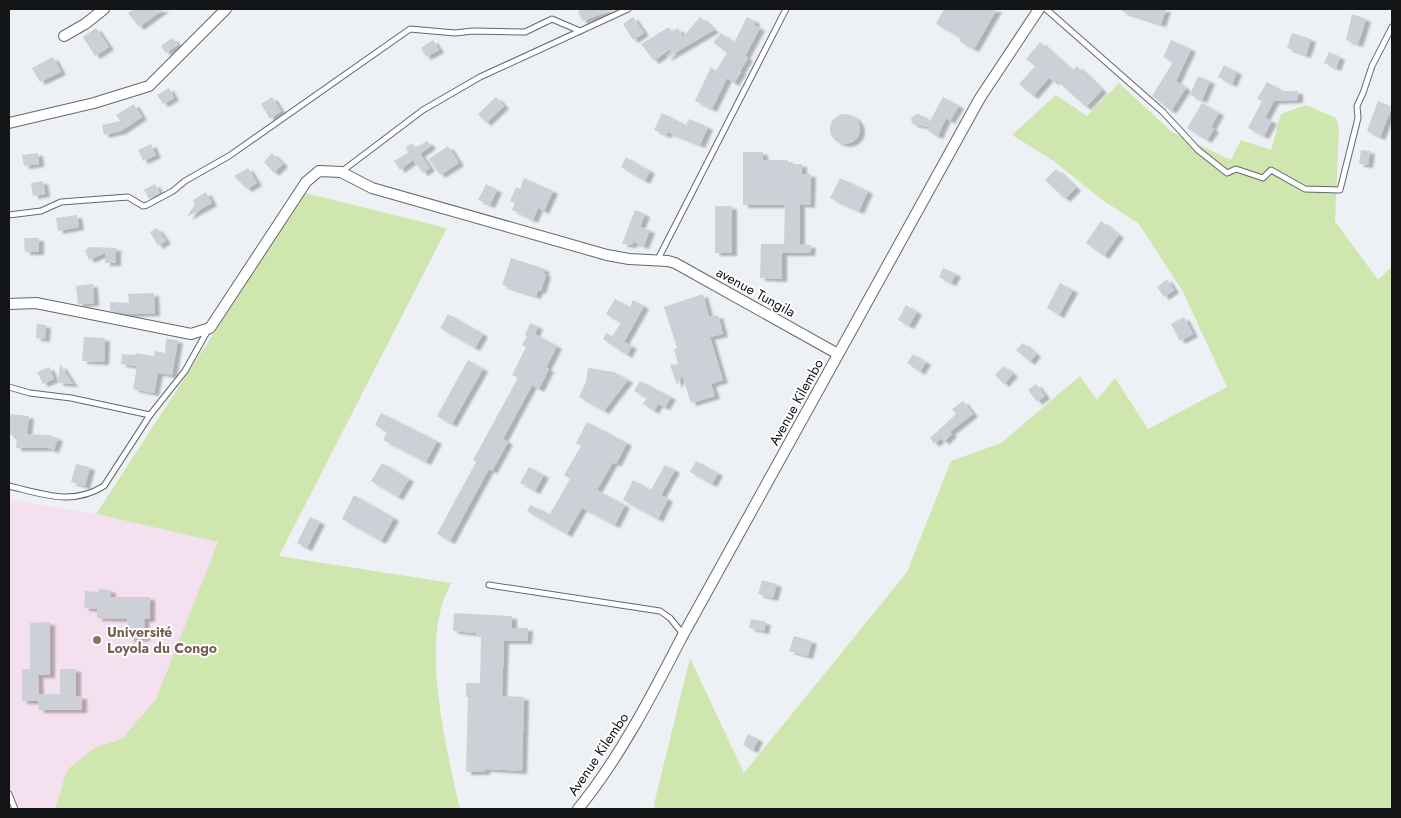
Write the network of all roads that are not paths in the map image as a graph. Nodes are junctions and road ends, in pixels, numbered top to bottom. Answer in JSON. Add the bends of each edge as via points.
{"nodes":[{"id":1,"x":104,"y":9,"type":"edge"},
{"id":2,"x":226,"y":9,"type":"edge"},
{"id":3,"x":628,"y":9,"type":"edge"},
{"id":4,"x":786,"y":9,"type":"edge"},
{"id":5,"x":1039,"y":9,"type":"edge"},
{"id":6,"x":1046,"y":9,"type":"edge"},
{"id":7,"x":1392,"y":27,"type":"edge"},
{"id":8,"x":580,"y":31,"type":"junction"},
{"id":9,"x":64,"y":36,"type":"dead end"},
{"id":10,"x":9,"y":122,"type":"edge"},
{"id":11,"x":340,"y":172,"type":"junction"},
{"id":12,"x":9,"y":215,"type":"edge"},
{"id":13,"x":658,"y":259,"type":"junction"},
{"id":14,"x":9,"y":304,"type":"edge"},
{"id":15,"x":210,"y":328,"type":"junction"},
{"id":16,"x":838,"y":354,"type":"junction"},
{"id":17,"x":9,"y":386,"type":"edge"},
{"id":18,"x":150,"y":415,"type":"junction"},
{"id":19,"x":9,"y":486,"type":"edge"},
{"id":20,"x":489,"y":585,"type":"dead end"},
{"id":21,"x":683,"y":635,"type":"junction"},
{"id":22,"x":9,"y":794,"type":"edge"},
{"id":23,"x":15,"y":809,"type":"edge"},
{"id":24,"x":578,"y":809,"type":"edge"}],
"edges":[{"from":1,"to":9,"type":"street"},
{"from":2,"to":10,"type":"street","via":[[149,86],[94,103]]},
{"from":3,"to":8,"type":"lane"},
{"from":4,"to":13,"type":"lane"},
{"from":5,"to":16,"type":"street","name":"Avenue Kilembo","via":[[980,98]]},
{"from":6,"to":7,"type":"lane","via":[[1227,173],[1236,169],[1263,178],[1271,170],[1306,189],[1340,190],[1358,118],[1357,106]]},
{"from":8,"to":11,"type":"lane","via":[[480,77],[422,110]]},
{"from":8,"to":12,"type":"lane","via":[[552,19],[525,32],[455,33],[410,29],[229,156],[146,206],[128,198],[61,202],[42,211]]},
{"from":11,"to":13,"type":"street","name":"avenue Tungila","via":[[372,188],[607,255]]},
{"from":11,"to":15,"type":"street","via":[[319,171],[306,182]]},
{"from":13,"to":16,"type":"street","name":"avenue Tungila","via":[[675,263]]},
{"from":14,"to":15,"type":"street","via":[[36,304],[191,334]]},
{"from":15,"to":18,"type":"lane","via":[[185,371]]},
{"from":16,"to":21,"type":"street","name":"Avenue Kilembo"},
{"from":17,"to":18,"type":"lane"},
{"from":18,"to":19,"type":"lane","via":[[104,486],[95,492],[68,498]]},
{"from":20,"to":21,"type":"lane","via":[[660,611]]},
{"from":21,"to":24,"type":"street","name":"Avenue Kilembo","via":[[643,711]]},
{"from":22,"to":23,"type":"lane"}]}
